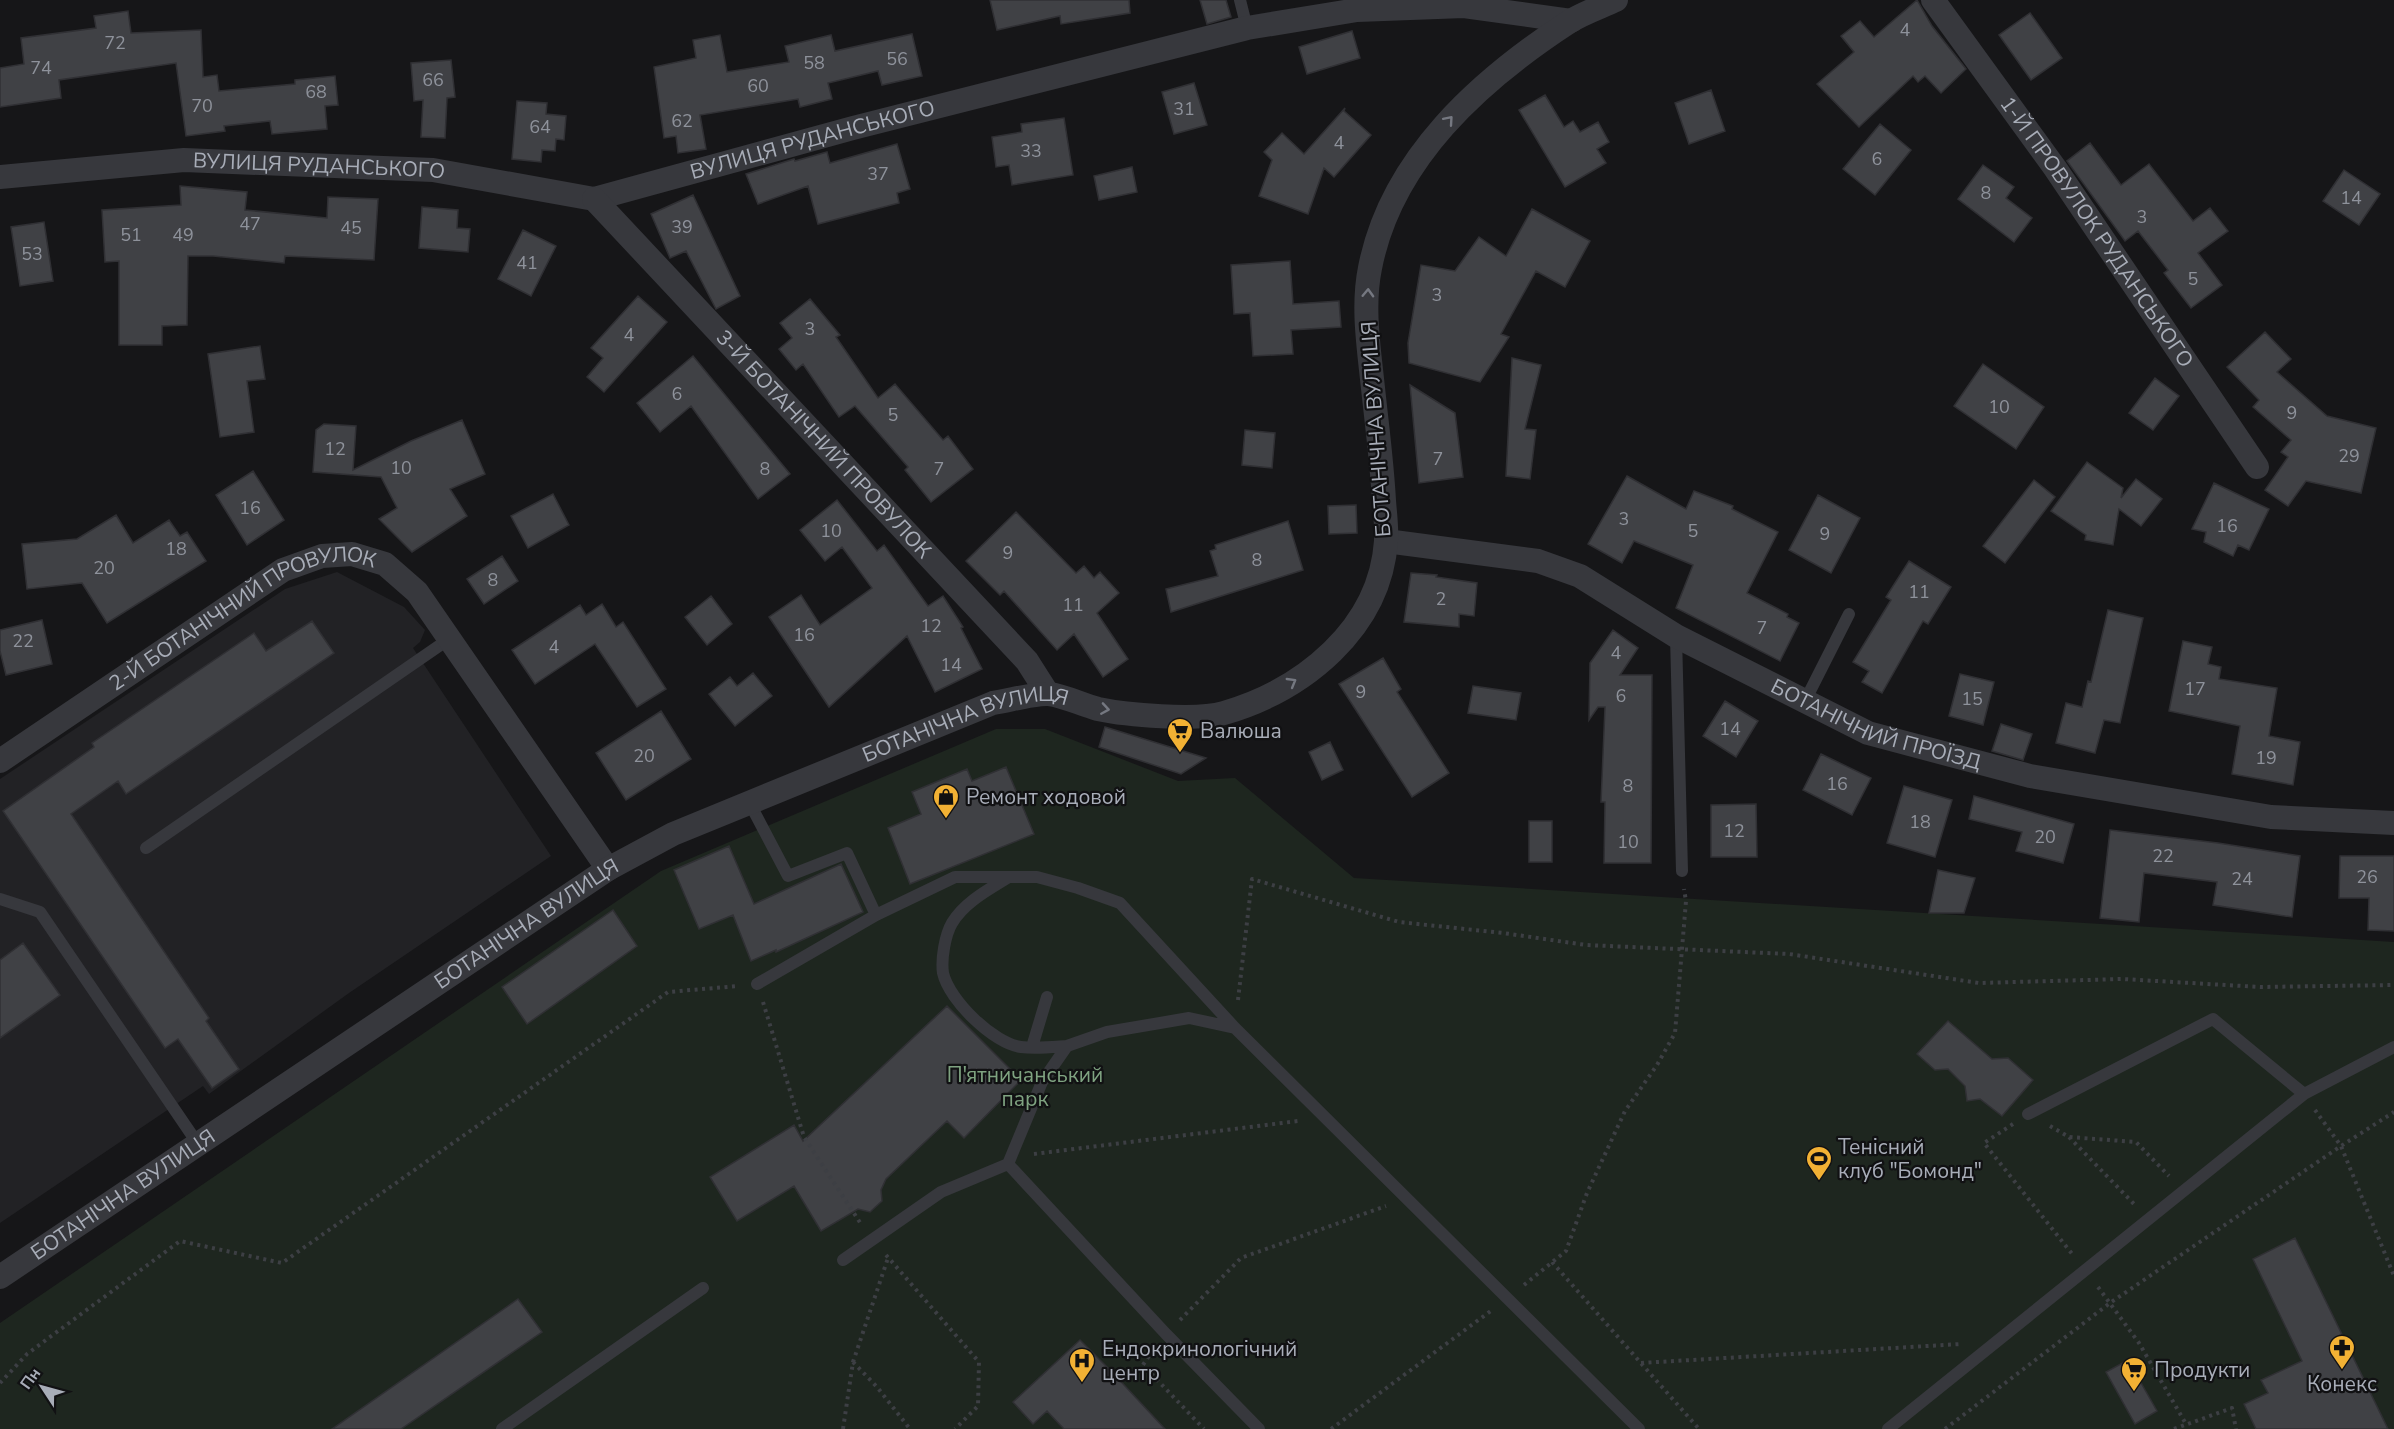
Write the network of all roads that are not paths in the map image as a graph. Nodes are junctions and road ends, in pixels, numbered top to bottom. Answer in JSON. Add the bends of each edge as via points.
{"nodes":[{"id":1,"x":1240,"y":0,"type":"edge"},
{"id":2,"x":1616,"y":0,"type":"edge"},
{"id":3,"x":1933,"y":0,"type":"edge"},
{"id":4,"x":1571,"y":21,"type":"junction"},
{"id":5,"x":1247,"y":28,"type":"junction"},
{"id":6,"x":0,"y":177,"type":"edge"},
{"id":7,"x":594,"y":199,"type":"junction"},
{"id":8,"x":2257,"y":467,"type":"dead end"},
{"id":9,"x":1386,"y":541,"type":"junction"},
{"id":10,"x":1849,"y":614,"type":"dead end"},
{"id":11,"x":1676,"y":636,"type":"junction"},
{"id":12,"x":449,"y":639,"type":"junction"},
{"id":13,"x":1048,"y":694,"type":"junction"},
{"id":14,"x":1804,"y":701,"type":"junction"},
{"id":15,"x":0,"y":761,"type":"edge"},
{"id":16,"x":749,"y":802,"type":"junction"},
{"id":17,"x":2394,"y":823,"type":"edge"},
{"id":18,"x":146,"y":848,"type":"dead end"},
{"id":19,"x":608,"y":869,"type":"junction"},
{"id":20,"x":1682,"y":871,"type":"dead end"},
{"id":21,"x":1009,"y":877,"type":"junction"},
{"id":22,"x":0,"y":899,"type":"edge"},
{"id":23,"x":876,"y":915,"type":"junction"},
{"id":24,"x":757,"y":984,"type":"road end"},
{"id":25,"x":1047,"y":997,"type":"dead end"},
{"id":26,"x":1235,"y":1028,"type":"junction"},
{"id":27,"x":1067,"y":1046,"type":"junction"},
{"id":28,"x":1032,"y":1047,"type":"junction"},
{"id":29,"x":2394,"y":1047,"type":"edge"},
{"id":30,"x":2304,"y":1094,"type":"junction"},
{"id":31,"x":2028,"y":1113,"type":"road end"},
{"id":32,"x":198,"y":1144,"type":"junction"},
{"id":33,"x":1010,"y":1161,"type":"junction"},
{"id":34,"x":843,"y":1260,"type":"dead end"},
{"id":35,"x":0,"y":1277,"type":"edge"},
{"id":36,"x":703,"y":1288,"type":"dead end"},
{"id":37,"x":502,"y":1429,"type":"edge"},
{"id":38,"x":1259,"y":1429,"type":"edge"},
{"id":39,"x":1639,"y":1429,"type":"edge"},
{"id":40,"x":1888,"y":1429,"type":"edge"}],
"edges":[{"from":1,"to":5,"type":"lane"},
{"from":2,"to":4,"type":"street"},
{"from":3,"to":8,"type":"street","name":"1-Й ПРОВУЛОК РУДАНСЬКОГО","via":[[2055,168]]},
{"from":4,"to":5,"type":"street","name":"ВУЛИЦЯ РУДАНСЬКОГО","via":[[1464,6],[1357,10]]},
{"from":9,"to":4,"type":"street","name":"БОТАНІЧНА ВУЛИЦЯ","one_way":true,"via":[[1367,327],[1369,270],[1381,225],[1425,147],[1462,105]]},
{"from":5,"to":7,"type":"street","name":"ВУЛИЦЯ РУДАНСЬКОГО","via":[[853,128]]},
{"from":6,"to":7,"type":"street","name":"ВУЛИЦЯ РУДАНСЬКОГО","via":[[184,160],[433,170]]},
{"from":7,"to":13,"type":"street","name":"3-Й БОТАНІЧНИЙ ПРОВУЛОК","via":[[1027,661]]},
{"from":9,"to":11,"type":"street","name":"БОТАНІЧНИЙ ПРОЇЗД","via":[[1538,561],[1580,576]]},
{"from":13,"to":9,"type":"street","name":"БОТАНІЧНА ВУЛИЦЯ","one_way":true,"via":[[1099,709],[1166,716],[1221,714],[1265,698],[1313,670],[1344,642],[1366,609],[1380,574]]},
{"from":10,"to":14,"type":"lane"},
{"from":11,"to":14,"type":"street","name":"БОТАНІЧНИЙ ПРОЇЗД"},
{"from":11,"to":20,"type":"lane"},
{"from":12,"to":15,"type":"street","name":"2-Й БОТАНІЧНИЙ ПРОВУЛОК","via":[[417,592],[385,564],[352,554],[322,556],[283,570]]},
{"from":12,"to":18,"type":"lane"},
{"from":12,"to":19,"type":"street","name":"2-Й БОТАНІЧНИЙ ПРОВУЛОК"},
{"from":13,"to":16,"type":"street","name":"БОТАНІЧНА ВУЛИЦЯ","via":[[993,704]]},
{"from":14,"to":17,"type":"street","name":"БОТАНІЧНИЙ ПРОЇЗД","via":[[1868,733],[2030,777],[2271,817]]},
{"from":16,"to":19,"type":"street","name":"БОТАНІЧНА ВУЛИЦЯ","via":[[673,834]]},
{"from":16,"to":23,"type":"lane","via":[[788,876],[847,853]]},
{"from":19,"to":32,"type":"street","name":"БОТАНІЧНА ВУЛИЦЯ"},
{"from":21,"to":23,"type":"lane","via":[[955,878]]},
{"from":21,"to":26,"type":"lane","via":[[1037,877],[1120,903]]},
{"from":21,"to":28,"type":"lane","via":[[972,900],[951,924],[943,952],[943,974],[975,1020],[996,1036],[1020,1047]]},
{"from":22,"to":32,"type":"lane","via":[[40,912]]},
{"from":23,"to":24,"type":"lane"},
{"from":25,"to":28,"type":"lane"},
{"from":26,"to":27,"type":"lane","via":[[1189,1018],[1107,1032]]},
{"from":26,"to":39,"type":"lane"},
{"from":27,"to":28,"type":"lane"},
{"from":27,"to":33,"type":"lane","via":[[1042,1082]]},
{"from":29,"to":30,"type":"lane"},
{"from":30,"to":31,"type":"lane","via":[[2213,1019]]},
{"from":30,"to":40,"type":"lane"},
{"from":32,"to":35,"type":"street","name":"БОТАНІЧНА ВУЛИЦЯ"},
{"from":33,"to":34,"type":"lane","via":[[941,1192]]},
{"from":33,"to":38,"type":"lane","via":[[1166,1334]]},
{"from":36,"to":37,"type":"lane"}]}
